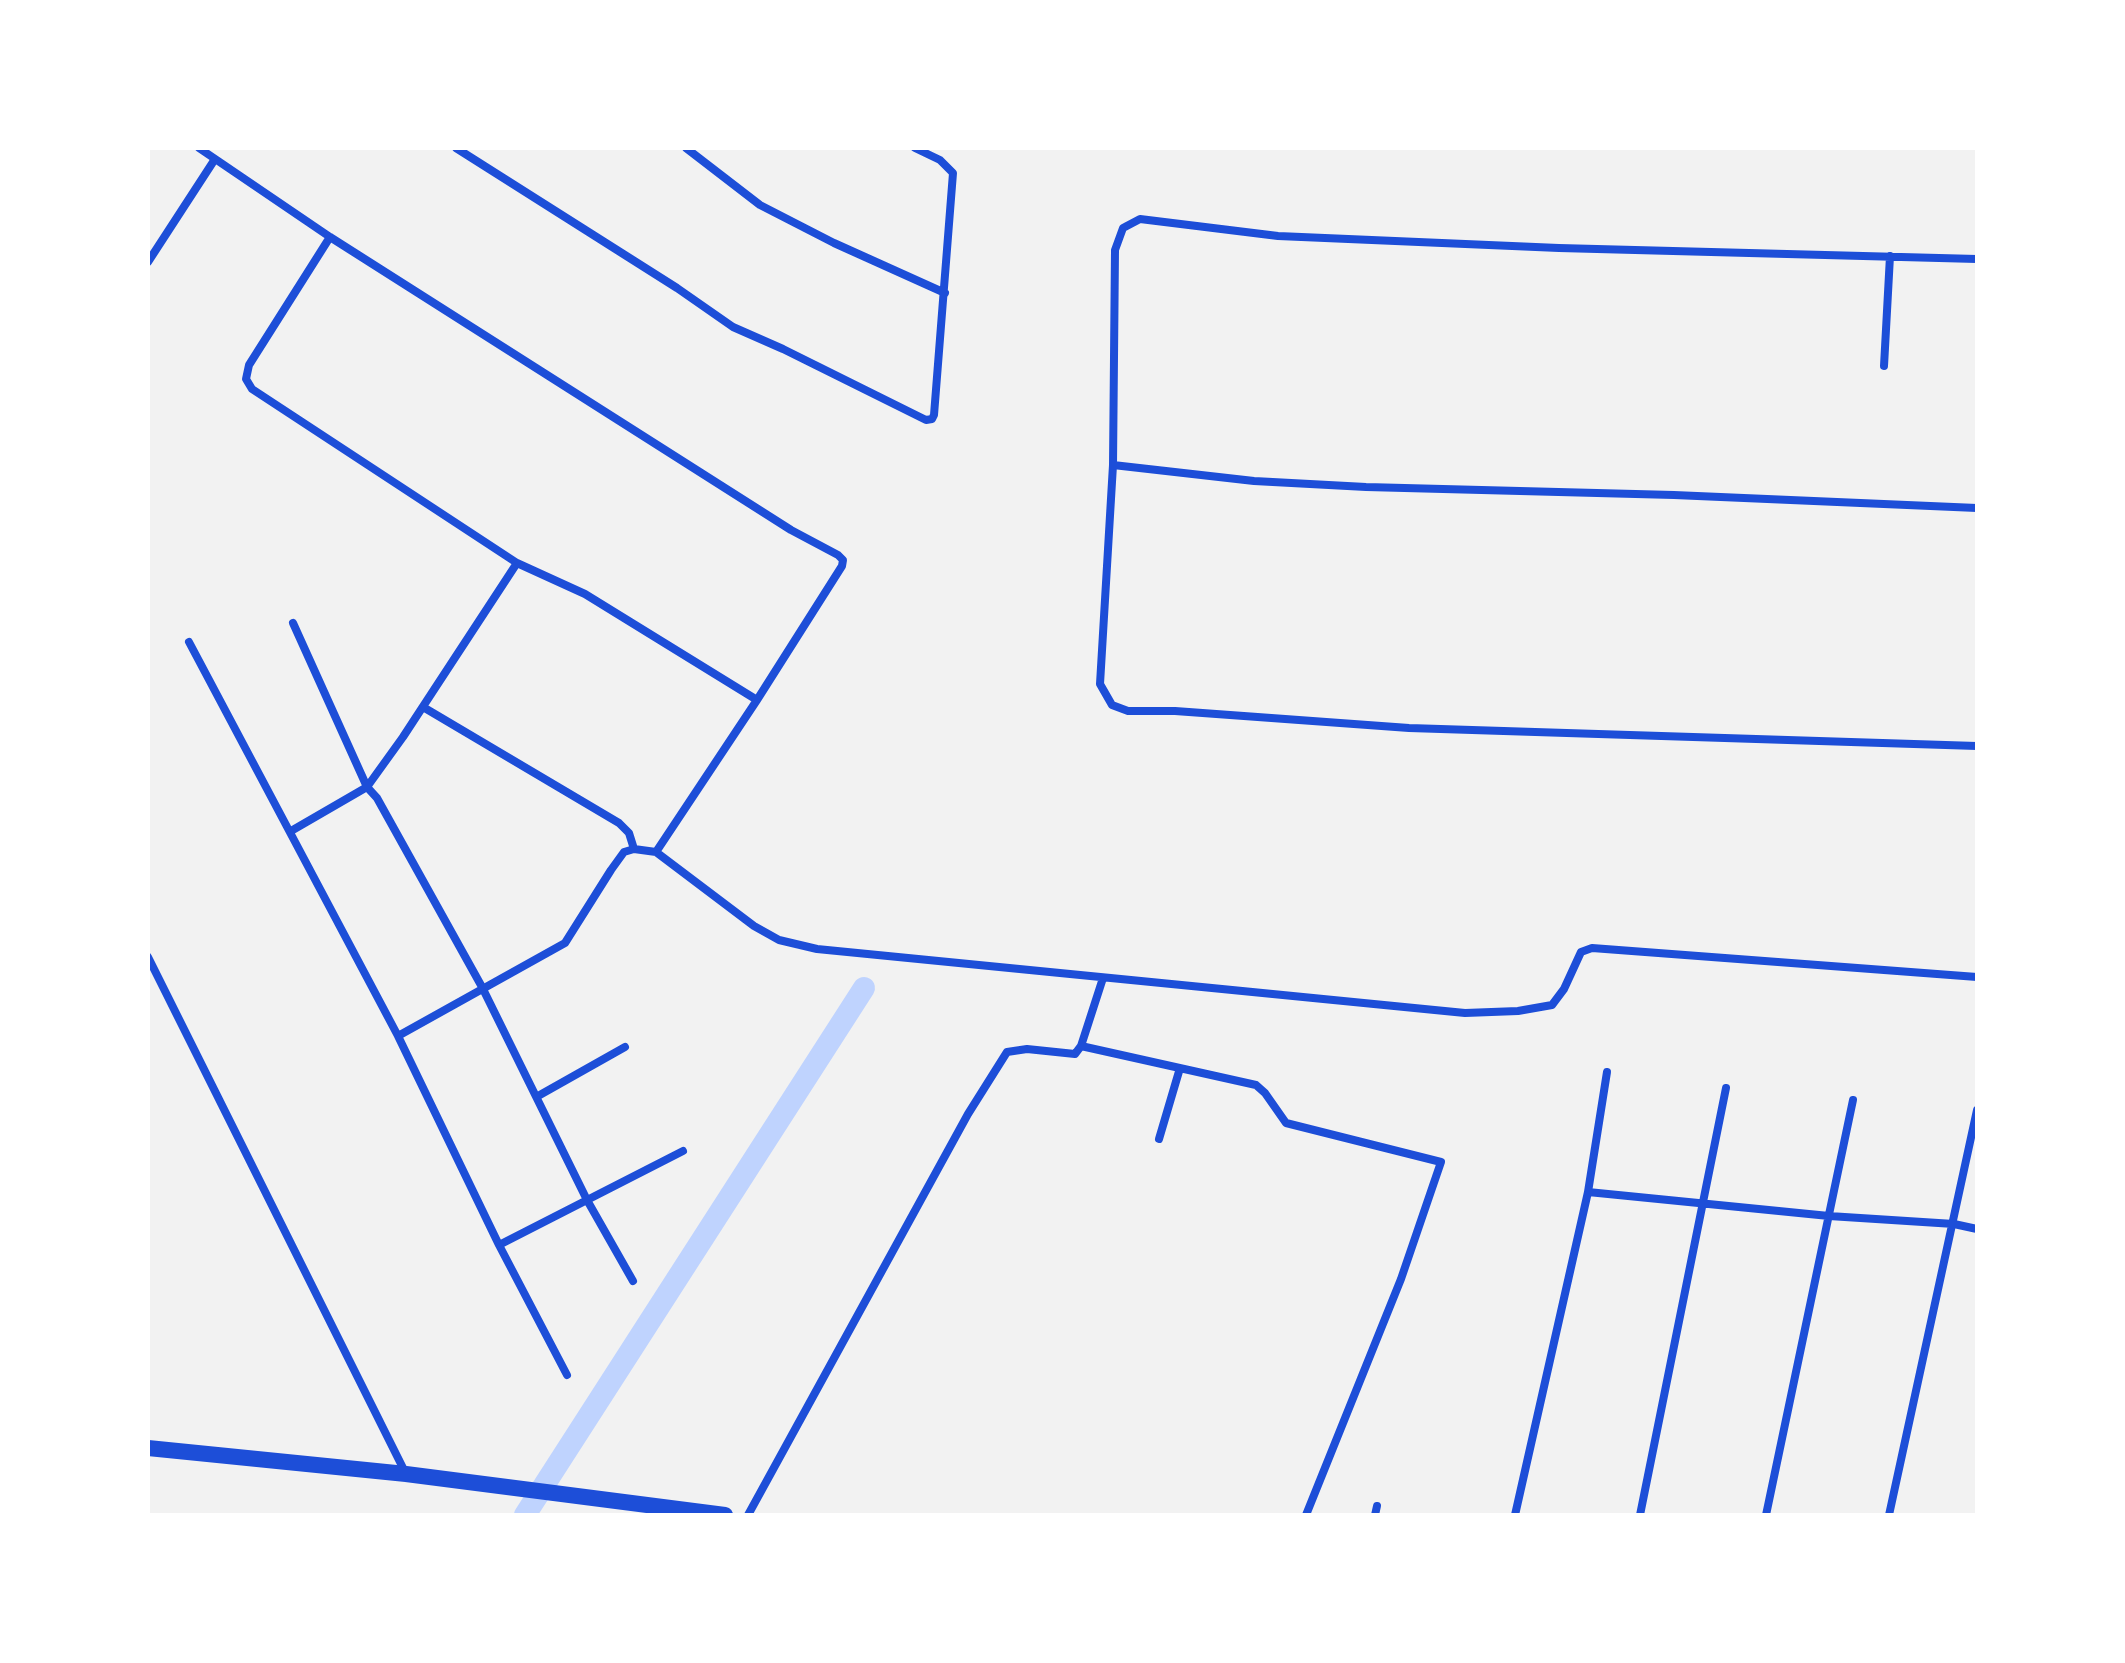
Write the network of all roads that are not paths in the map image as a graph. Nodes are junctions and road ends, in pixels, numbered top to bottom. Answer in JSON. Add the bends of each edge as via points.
{"nodes":[{"id":1,"x":199,"y":148,"type":"edge"},
{"id":2,"x":456,"y":148,"type":"edge"},
{"id":3,"x":686,"y":148,"type":"edge"},
{"id":4,"x":915,"y":148,"type":"edge"},
{"id":5,"x":215,"y":159,"type":"junction"},
{"id":6,"x":330,"y":237,"type":"junction"},
{"id":7,"x":1890,"y":256,"type":"junction"},
{"id":8,"x":1977,"y":259,"type":"edge"},
{"id":9,"x":148,"y":262,"type":"edge"},
{"id":10,"x":945,"y":293,"type":"junction"},
{"id":11,"x":1884,"y":366,"type":"dead end"},
{"id":12,"x":1113,"y":465,"type":"junction"},
{"id":13,"x":1977,"y":508,"type":"edge"},
{"id":14,"x":517,"y":563,"type":"junction"},
{"id":15,"x":293,"y":623,"type":"dead end"},
{"id":16,"x":189,"y":642,"type":"dead end"},
{"id":17,"x":757,"y":700,"type":"junction"},
{"id":18,"x":423,"y":707,"type":"junction"},
{"id":19,"x":1977,"y":746,"type":"edge"},
{"id":20,"x":367,"y":787,"type":"junction"},
{"id":21,"x":291,"y":831,"type":"junction"},
{"id":22,"x":634,"y":849,"type":"junction"},
{"id":23,"x":656,"y":852,"type":"junction"},
{"id":24,"x":148,"y":957,"type":"edge"},
{"id":25,"x":1977,"y":977,"type":"edge"},
{"id":26,"x":1103,"y":978,"type":"junction"},
{"id":27,"x":482,"y":987,"type":"junction"},
{"id":28,"x":398,"y":1036,"type":"junction"},
{"id":29,"x":1081,"y":1046,"type":"junction"},
{"id":30,"x":625,"y":1047,"type":"dead end"},
{"id":31,"x":1180,"y":1068,"type":"junction"},
{"id":32,"x":1607,"y":1072,"type":"dead end"},
{"id":33,"x":1726,"y":1088,"type":"dead end"},
{"id":34,"x":538,"y":1096,"type":"junction"},
{"id":35,"x":1853,"y":1100,"type":"dead end"},
{"id":36,"x":1977,"y":1110,"type":"edge"},
{"id":37,"x":1159,"y":1139,"type":"dead end"},
{"id":38,"x":683,"y":1151,"type":"dead end"},
{"id":39,"x":1588,"y":1192,"type":"junction"},
{"id":40,"x":587,"y":1200,"type":"junction"},
{"id":41,"x":1701,"y":1205,"type":"junction"},
{"id":42,"x":1829,"y":1216,"type":"junction"},
{"id":43,"x":1954,"y":1224,"type":"junction"},
{"id":44,"x":1977,"y":1229,"type":"edge"},
{"id":45,"x":499,"y":1245,"type":"junction"},
{"id":46,"x":633,"y":1281,"type":"dead end"},
{"id":47,"x":567,"y":1375,"type":"dead end"},
{"id":48,"x":148,"y":1448,"type":"edge"},
{"id":49,"x":406,"y":1474,"type":"junction"},
{"id":50,"x":725,"y":1515,"type":"edge"},
{"id":51,"x":748,"y":1515,"type":"edge"},
{"id":52,"x":1306,"y":1515,"type":"edge"},
{"id":53,"x":1515,"y":1515,"type":"edge"},
{"id":54,"x":1640,"y":1515,"type":"edge"},
{"id":55,"x":1766,"y":1515,"type":"edge"},
{"id":56,"x":1889,"y":1515,"type":"edge"}],
"edges":[{"from":1,"to":5,"type":"street"},
{"from":2,"to":10,"type":"street","via":[[733,327],[926,420],[934,415]]},
{"from":3,"to":10,"type":"street","via":[[760,205]]},
{"from":4,"to":10,"type":"street","via":[[953,173]]},
{"from":5,"to":6,"type":"street"},
{"from":5,"to":9,"type":"street"},
{"from":6,"to":14,"type":"street","via":[[249,365],[246,379],[252,389]]},
{"from":6,"to":17,"type":"street","via":[[843,560]]},
{"from":7,"to":8,"type":"street"},
{"from":7,"to":11,"type":"street"},
{"from":7,"to":12,"type":"street","via":[[1278,236],[1140,219],[1123,228],[1115,250]]},
{"from":12,"to":13,"type":"street","via":[[1366,487]]},
{"from":12,"to":19,"type":"street","via":[[1100,684],[1112,705],[1128,711],[1409,728]]},
{"from":14,"to":17,"type":"street","via":[[585,594]]},
{"from":14,"to":18,"type":"street"},
{"from":15,"to":20,"type":"street"},
{"from":16,"to":21,"type":"street"},
{"from":17,"to":23,"type":"street"},
{"from":18,"to":20,"type":"street"},
{"from":18,"to":22,"type":"street","via":[[619,823]]},
{"from":20,"to":21,"type":"street"},
{"from":20,"to":27,"type":"street"},
{"from":21,"to":28,"type":"street"},
{"from":22,"to":23,"type":"street"},
{"from":22,"to":27,"type":"street","via":[[624,852],[565,943]]},
{"from":23,"to":26,"type":"street","via":[[779,940],[859,954]]},
{"from":24,"to":49,"type":"street"},
{"from":25,"to":26,"type":"street","via":[[1592,948],[1581,952],[1552,1005],[1465,1013]]},
{"from":26,"to":29,"type":"street"},
{"from":27,"to":28,"type":"street"},
{"from":27,"to":34,"type":"street"},
{"from":28,"to":45,"type":"street"},
{"from":29,"to":31,"type":"street"},
{"from":29,"to":51,"type":"street","via":[[1075,1054],[1007,1052]]},
{"from":30,"to":34,"type":"street"},
{"from":31,"to":37,"type":"street"},
{"from":31,"to":52,"type":"street","via":[[1256,1085],[1286,1123],[1441,1162],[1401,1279]]},
{"from":32,"to":39,"type":"street"},
{"from":33,"to":41,"type":"street"},
{"from":34,"to":40,"type":"street"},
{"from":35,"to":42,"type":"street"},
{"from":36,"to":43,"type":"street"},
{"from":38,"to":40,"type":"street"},
{"from":39,"to":41,"type":"street"},
{"from":39,"to":53,"type":"street"},
{"from":40,"to":45,"type":"street"},
{"from":40,"to":46,"type":"street"},
{"from":41,"to":42,"type":"street"},
{"from":41,"to":54,"type":"street"},
{"from":42,"to":43,"type":"street"},
{"from":42,"to":55,"type":"street"},
{"from":43,"to":44,"type":"street"},
{"from":43,"to":56,"type":"street"},
{"from":45,"to":47,"type":"street"},
{"from":48,"to":49,"type":"main road"},
{"from":49,"to":50,"type":"main road"}]}
